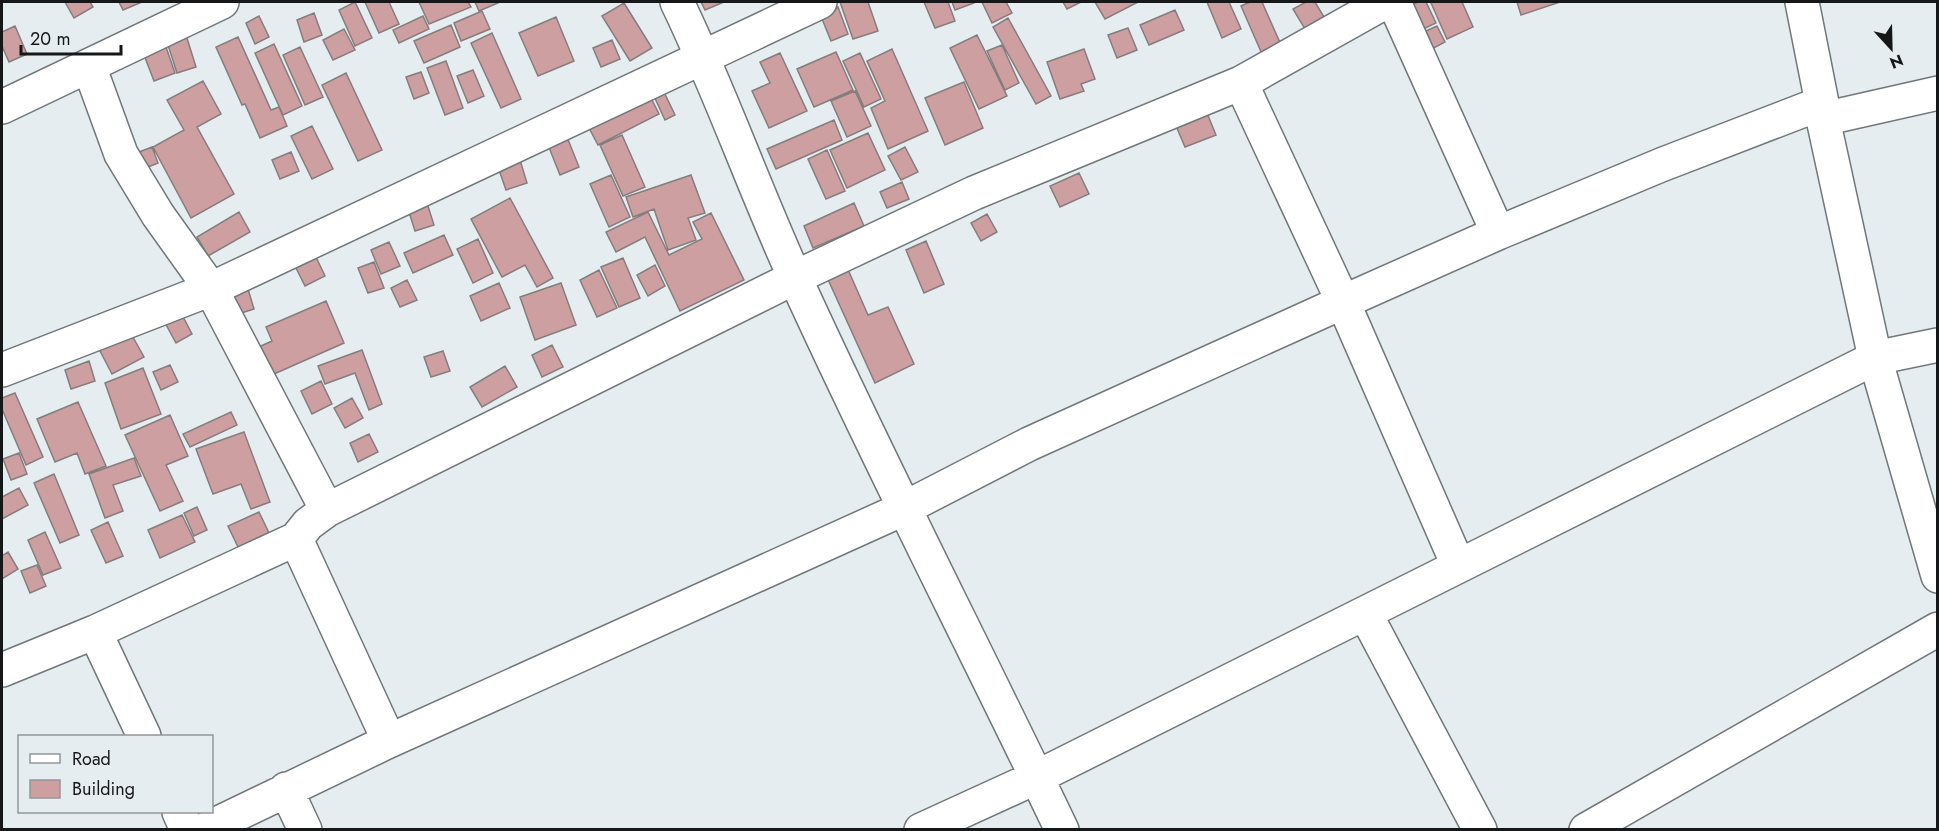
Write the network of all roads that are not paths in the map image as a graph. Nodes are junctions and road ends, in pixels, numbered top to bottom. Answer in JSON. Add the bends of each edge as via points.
{"nodes":[{"id":1,"x":222,"y":2,"type":"edge"},
{"id":2,"x":677,"y":2,"type":"edge"},
{"id":3,"x":820,"y":2,"type":"edge"},
{"id":4,"x":1385,"y":2,"type":"edge"},
{"id":5,"x":1394,"y":2,"type":"edge"},
{"id":6,"x":1802,"y":2,"type":"edge"},
{"id":7,"x":703,"y":56,"type":"junction"},
{"id":8,"x":89,"y":66,"type":"junction"},
{"id":9,"x":1241,"y":83,"type":"junction"},
{"id":10,"x":1938,"y":93,"type":"edge"},
{"id":11,"x":2,"y":107,"type":"edge"},
{"id":12,"x":1823,"y":111,"type":"junction"},
{"id":13,"x":1498,"y":233,"type":"junction"},
{"id":14,"x":794,"y":278,"type":"junction"},
{"id":15,"x":211,"y":289,"type":"junction"},
{"id":16,"x":1343,"y":302,"type":"junction"},
{"id":17,"x":1938,"y":345,"type":"edge"},
{"id":18,"x":1875,"y":358,"type":"junction"},
{"id":19,"x":2,"y":370,"type":"edge"},
{"id":20,"x":903,"y":509,"type":"junction"},
{"id":21,"x":327,"y":510,"type":"junction"},
{"id":22,"x":296,"y":539,"type":"junction"},
{"id":23,"x":1458,"y":565,"type":"junction"},
{"id":24,"x":1938,"y":576,"type":"edge"},
{"id":25,"x":1366,"y":615,"type":"junction"},
{"id":26,"x":1938,"y":629,"type":"edge"},
{"id":27,"x":95,"y":632,"type":"junction"},
{"id":28,"x":2,"y":670,"type":"edge"},
{"id":29,"x":144,"y":735,"type":"edge"},
{"id":30,"x":389,"y":741,"type":"junction"},
{"id":31,"x":1037,"y":777,"type":"junction"},
{"id":32,"x":286,"y":789,"type":"junction"},
{"id":33,"x":179,"y":813,"type":"edge"},
{"id":34,"x":187,"y":830,"type":"edge"},
{"id":35,"x":204,"y":830,"type":"edge"},
{"id":36,"x":305,"y":830,"type":"edge"},
{"id":37,"x":921,"y":830,"type":"edge"},
{"id":38,"x":1062,"y":830,"type":"edge"},
{"id":39,"x":1480,"y":830,"type":"edge"},
{"id":40,"x":1586,"y":830,"type":"edge"}],
"edges":[{"from":1,"to":8,"type":"street"},
{"from":2,"to":7,"type":"street"},
{"from":3,"to":7,"type":"street"},
{"from":4,"to":9,"type":"street"},
{"from":5,"to":13,"type":"street"},
{"from":6,"to":12,"type":"street"},
{"from":7,"to":14,"type":"street"},
{"from":7,"to":15,"type":"street"},
{"from":8,"to":11,"type":"street"},
{"from":8,"to":15,"type":"street","via":[[121,154],[164,224]]},
{"from":9,"to":14,"type":"street","via":[[974,193]]},
{"from":9,"to":16,"type":"street"},
{"from":10,"to":12,"type":"street"},
{"from":12,"to":13,"type":"street","via":[[1661,165]]},
{"from":12,"to":18,"type":"street"},
{"from":13,"to":16,"type":"street"},
{"from":14,"to":20,"type":"street"},
{"from":14,"to":21,"type":"street"},
{"from":15,"to":19,"type":"street"},
{"from":15,"to":21,"type":"street"},
{"from":16,"to":20,"type":"street","via":[[1029,444]]},
{"from":16,"to":23,"type":"street"},
{"from":17,"to":18,"type":"street"},
{"from":18,"to":23,"type":"street"},
{"from":18,"to":24,"type":"street"},
{"from":20,"to":30,"type":"street"},
{"from":20,"to":31,"type":"street"},
{"from":21,"to":22,"type":"street"},
{"from":22,"to":27,"type":"street"},
{"from":22,"to":30,"type":"street"},
{"from":23,"to":25,"type":"street"},
{"from":25,"to":31,"type":"street"},
{"from":25,"to":39,"type":"street"},
{"from":26,"to":40,"type":"street"},
{"from":27,"to":28,"type":"street"},
{"from":27,"to":29,"type":"street"},
{"from":30,"to":32,"type":"street"},
{"from":31,"to":37,"type":"street"},
{"from":31,"to":38,"type":"street"},
{"from":32,"to":35,"type":"street"},
{"from":32,"to":36,"type":"street"},
{"from":33,"to":34,"type":"street"}]}
